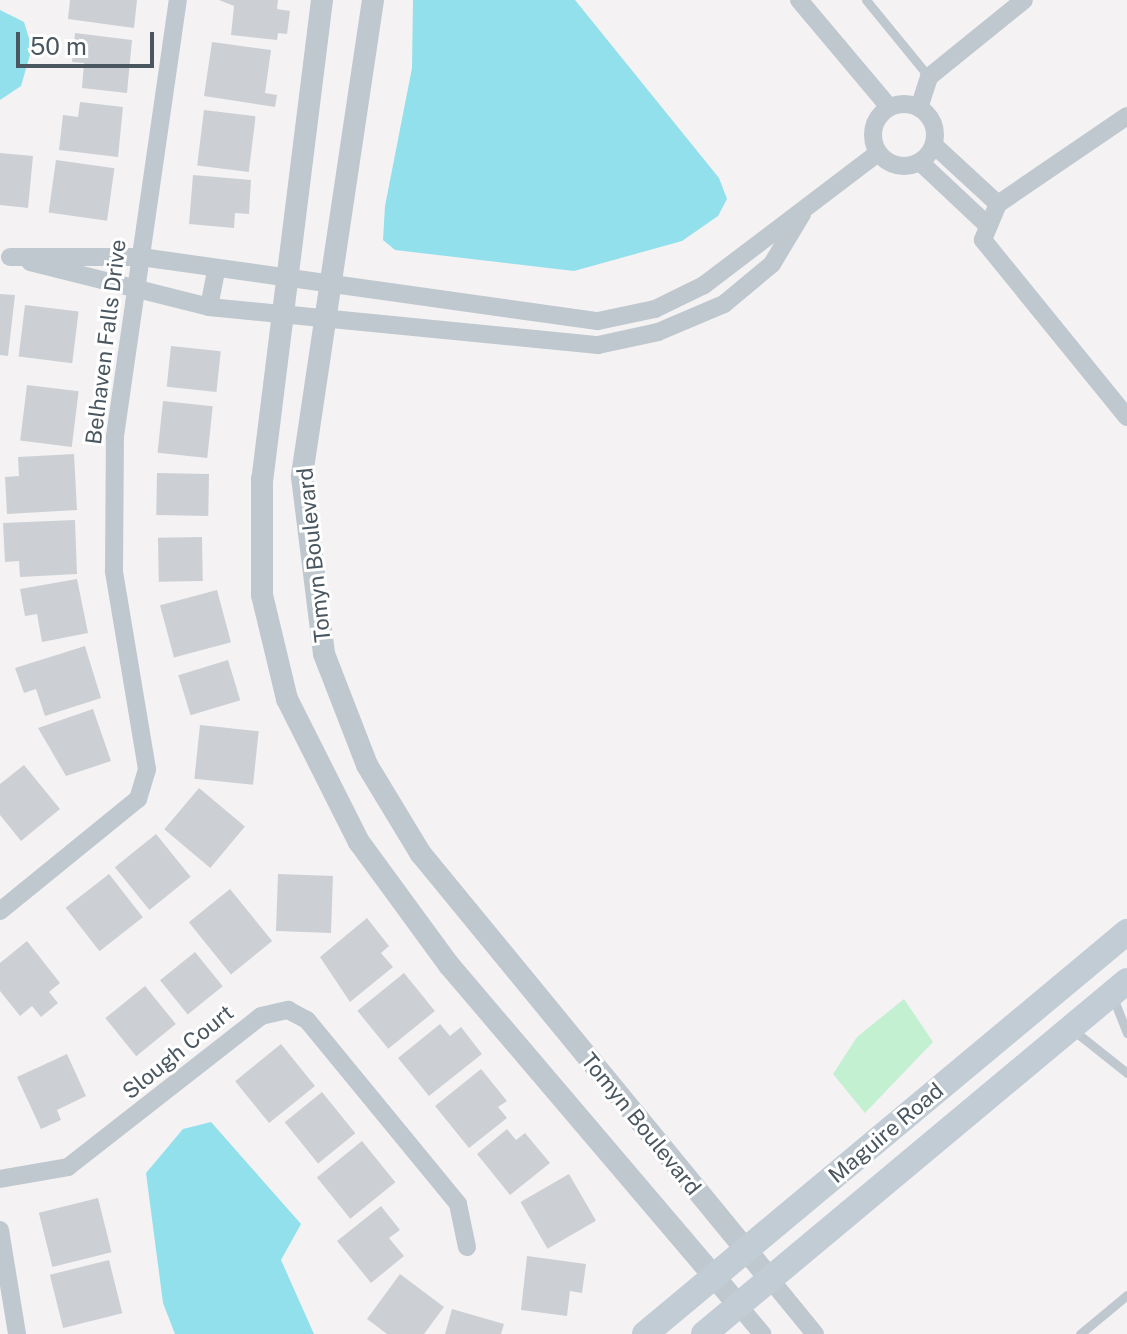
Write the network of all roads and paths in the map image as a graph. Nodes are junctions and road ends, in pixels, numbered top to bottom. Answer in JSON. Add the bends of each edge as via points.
{"nodes":[{"id":1,"x":178,"y":0,"type":"edge"},
{"id":2,"x":322,"y":0,"type":"edge"},
{"id":3,"x":373,"y":0,"type":"edge"},
{"id":4,"x":799,"y":0,"type":"edge"},
{"id":5,"x":866,"y":0,"type":"edge"},
{"id":6,"x":1024,"y":0,"type":"edge"},
{"id":7,"x":929,"y":77,"type":"junction"},
{"id":8,"x":889,"y":107,"type":"junction"},
{"id":9,"x":919,"y":108,"type":"junction"},
{"id":10,"x":1127,"y":116,"type":"edge"},
{"id":11,"x":934,"y":145,"type":"junction"},
{"id":12,"x":878,"y":153,"type":"junction"},
{"id":13,"x":920,"y":162,"type":"junction"},
{"id":14,"x":807,"y":204,"type":"junction"},
{"id":15,"x":998,"y":204,"type":"junction"},
{"id":16,"x":985,"y":223,"type":"junction"},
{"id":17,"x":5,"y":256,"type":"edge"},
{"id":18,"x":141,"y":257,"type":"junction"},
{"id":19,"x":216,"y":270,"type":"junction"},
{"id":20,"x":284,"y":281,"type":"junction"},
{"id":21,"x":329,"y":288,"type":"junction"},
{"id":22,"x":136,"y":294,"type":"junction"},
{"id":23,"x":209,"y":307,"type":"junction"},
{"id":24,"x":281,"y":315,"type":"junction"},
{"id":25,"x":324,"y":319,"type":"junction"},
{"id":26,"x":598,"y":321,"type":"junction"},
{"id":27,"x":598,"y":345,"type":"junction"},
{"id":28,"x":1127,"y":417,"type":"edge"},
{"id":29,"x":0,"y":911,"type":"edge"},
{"id":30,"x":1127,"y":932,"type":"edge"},
{"id":31,"x":1120,"y":988,"type":"edge"},
{"id":32,"x":1070,"y":1029,"type":"junction"},
{"id":33,"x":1127,"y":1033,"type":"edge"},
{"id":34,"x":1127,"y":1073,"type":"edge"},
{"id":35,"x":0,"y":1179,"type":"edge"},
{"id":36,"x":0,"y":1230,"type":"edge"},
{"id":37,"x":467,"y":1247,"type":"dead end"},
{"id":38,"x":744,"y":1251,"type":"junction"},
{"id":39,"x":715,"y":1276,"type":"junction"},
{"id":40,"x":770,"y":1279,"type":"junction"},
{"id":41,"x":1127,"y":1295,"type":"edge"},
{"id":42,"x":738,"y":1305,"type":"junction"},
{"id":43,"x":17,"y":1334,"type":"edge"},
{"id":44,"x":645,"y":1334,"type":"edge"},
{"id":45,"x":704,"y":1334,"type":"edge"},
{"id":46,"x":762,"y":1334,"type":"edge"},
{"id":47,"x":815,"y":1334,"type":"edge"},
{"id":48,"x":1080,"y":1334,"type":"edge"}],
"edges":[{"from":1,"to":18,"type":"street","name":"Belhaven Falls Drive"},
{"from":2,"to":20,"type":"street","name":"Tomyn Boulevard"},
{"from":3,"to":21,"type":"street","name":"Tomyn Boulevard"},
{"from":4,"to":8,"type":"street"},
{"from":5,"to":7,"type":"lane"},
{"from":6,"to":7,"type":"street"},
{"from":7,"to":9,"type":"street"},
{"from":8,"to":9,"type":"street"},
{"from":8,"to":12,"type":"street","via":[[872,132]]},
{"from":9,"to":11,"type":"street","via":[[933,122]]},
{"from":10,"to":15,"type":"street"},
{"from":11,"to":13,"type":"street"},
{"from":11,"to":15,"type":"street"},
{"from":12,"to":13,"type":"street","via":[[894,165]]},
{"from":12,"to":14,"type":"street"},
{"from":13,"to":16,"type":"street"},
{"from":14,"to":26,"type":"street","via":[[704,285],[655,309]]},
{"from":14,"to":27,"type":"street","via":[[772,264],[724,304],[658,332]]},
{"from":15,"to":16,"type":"street"},
{"from":16,"to":28,"type":"street","via":[[991,253]]},
{"from":17,"to":18,"type":"street"},
{"from":17,"to":22,"type":"street"},
{"from":18,"to":19,"type":"street"},
{"from":18,"to":22,"type":"street","name":"Belhaven Falls Drive"},
{"from":19,"to":20,"type":"street"},
{"from":19,"to":23,"type":"street"},
{"from":20,"to":21,"type":"street"},
{"from":20,"to":24,"type":"street","name":"Tomyn Boulevard"},
{"from":21,"to":25,"type":"street","name":"Tomyn Boulevard"},
{"from":21,"to":26,"type":"street"},
{"from":22,"to":23,"type":"street"},
{"from":22,"to":29,"type":"street","name":"Belhaven Falls Drive","via":[[115,436],[114,571],[147,769],[138,799]]},
{"from":23,"to":24,"type":"street"},
{"from":24,"to":25,"type":"street"},
{"from":24,"to":39,"type":"street","name":"Tomyn Boulevard","via":[[262,479],[262,595],[287,699],[359,842],[449,965]]},
{"from":25,"to":27,"type":"street"},
{"from":25,"to":38,"type":"street","name":"Tomyn Boulevard","via":[[302,477],[324,654],[367,765],[421,854]]},
{"from":26,"to":27,"type":"street"},
{"from":30,"to":38,"type":"main road","name":"Maguire Road"},
{"from":31,"to":32,"type":"main road","name":"Maguire Road"},
{"from":31,"to":33,"type":"lane"},
{"from":32,"to":34,"type":"lane"},
{"from":32,"to":40,"type":"main road","name":"Maguire Road"},
{"from":35,"to":37,"type":"street","name":"Slough Court","via":[[68,1167],[261,1016],[288,1010],[307,1020],[458,1204]]},
{"from":36,"to":43,"type":"street"},
{"from":38,"to":39,"type":"main road","name":"Maguire Road"},
{"from":38,"to":40,"type":"street","name":"Tomyn Boulevard"},
{"from":39,"to":42,"type":"street","name":"Tomyn Boulevard"},
{"from":39,"to":44,"type":"main road","name":"Maguire Road"},
{"from":40,"to":42,"type":"main road","name":"Maguire Road"},
{"from":40,"to":47,"type":"street","name":"Tomyn Boulevard"},
{"from":41,"to":48,"type":"lane"},
{"from":42,"to":45,"type":"main road","name":"Maguire Road"},
{"from":42,"to":46,"type":"street","name":"Tomyn Boulevard"}]}
